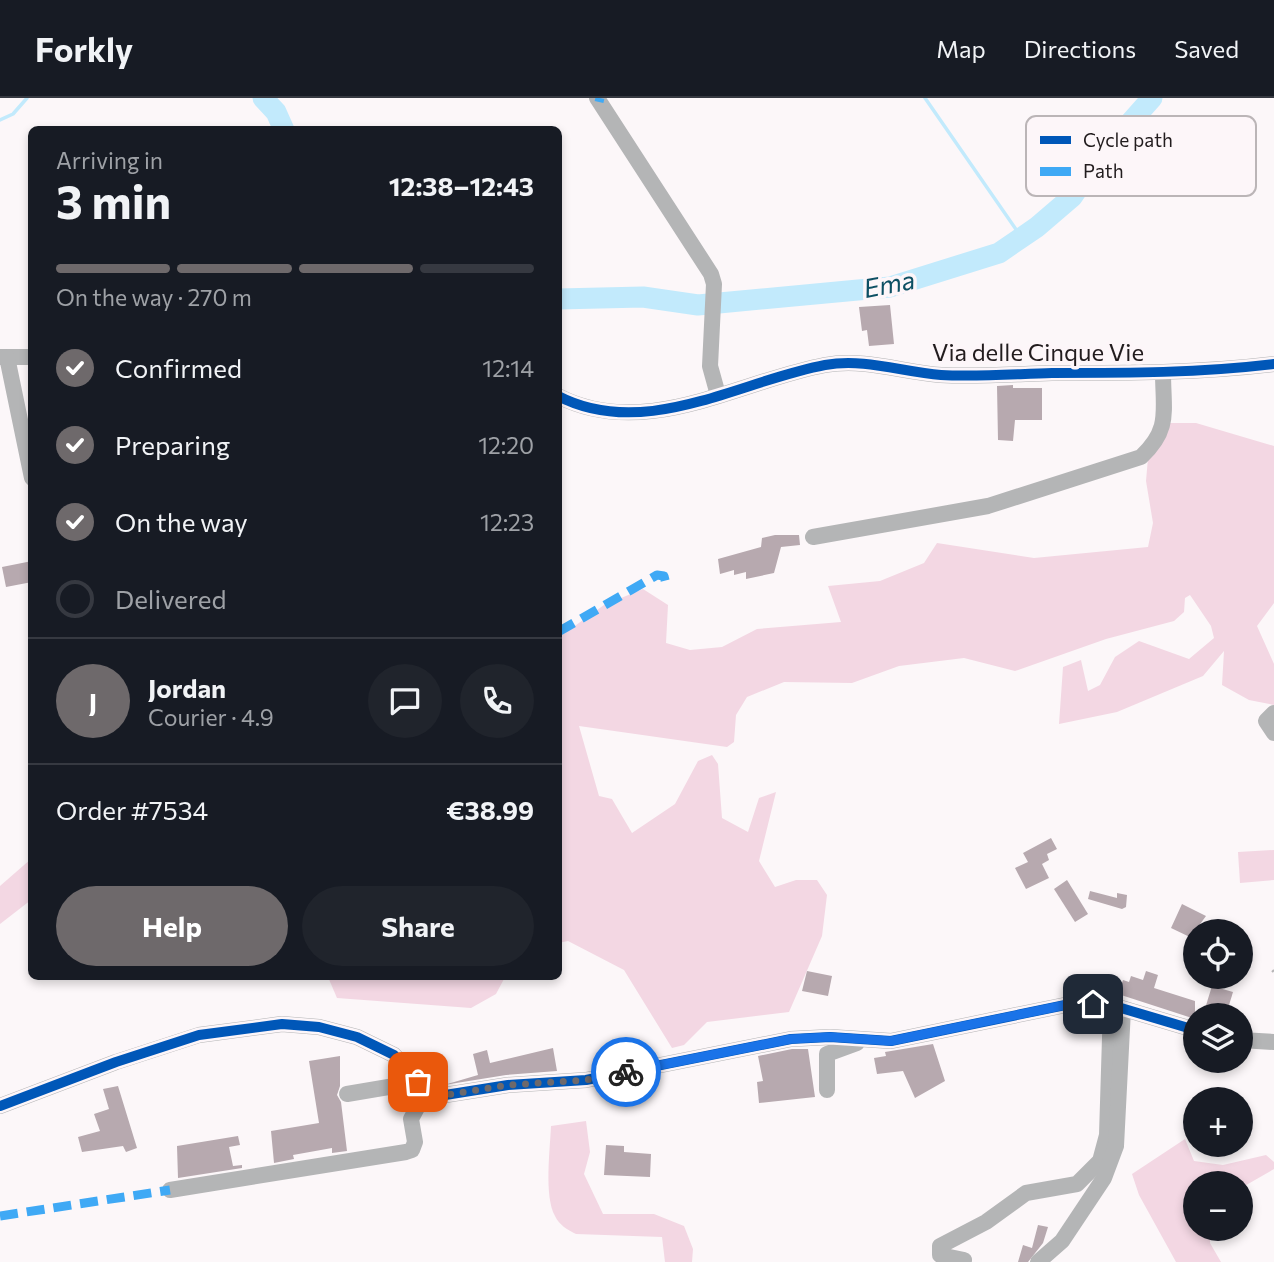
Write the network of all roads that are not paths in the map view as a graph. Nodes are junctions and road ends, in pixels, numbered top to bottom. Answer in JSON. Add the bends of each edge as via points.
{"nodes":[{"id":1,"x":597,"y":98,"type":"edge"},
{"id":2,"x":4,"y":357,"type":"edge"},
{"id":3,"x":28,"y":357,"type":"edge"},
{"id":4,"x":1274,"y":364,"type":"edge"},
{"id":5,"x":1163,"y":372,"type":"junction"},
{"id":6,"x":718,"y":395,"type":"junction"},
{"id":7,"x":562,"y":398,"type":"edge"},
{"id":8,"x":28,"y":461,"type":"edge"},
{"id":9,"x":813,"y":537,"type":"dead end"},
{"id":10,"x":1274,"y":713,"type":"edge"},
{"id":11,"x":1274,"y":733,"type":"edge"},
{"id":12,"x":1117,"y":1007,"type":"junction"},
{"id":13,"x":1183,"y":1026,"type":"edge"},
{"id":14,"x":863,"y":1040,"type":"junction"},
{"id":15,"x":1253,"y":1041,"type":"edge"},
{"id":16,"x":1274,"y":1042,"type":"edge"},
{"id":17,"x":422,"y":1086,"type":"junction"},
{"id":18,"x":827,"y":1090,"type":"dead end"},
{"id":19,"x":347,"y":1094,"type":"dead end"},
{"id":20,"x":0,"y":1106,"type":"edge"},
{"id":21,"x":170,"y":1191,"type":"dead end"},
{"id":22,"x":964,"y":1260,"type":"dead end"},
{"id":23,"x":1038,"y":1262,"type":"edge"}],
"edges":[{"from":1,"to":6,"type":"street","via":[[714,284],[710,366]]},
{"from":2,"to":3,"type":"street"},
{"from":2,"to":8,"type":"street"},
{"from":4,"to":5,"type":"street","name":"Via delle Cinque Vie"},
{"from":5,"to":6,"type":"street","name":"Via delle Cinque Vie","via":[[939,375],[881,364],[827,365]]},
{"from":5,"to":9,"type":"street","via":[[1163,426],[1157,442],[1141,457],[988,506]]},
{"from":6,"to":7,"type":"street","name":"Via delle Cinque Vie","via":[[661,411],[613,412]]},
{"from":10,"to":11,"type":"street","via":[[1266,721]]},
{"from":12,"to":13,"type":"street"},
{"from":12,"to":14,"type":"street","via":[[1075,1003],[891,1041]]},
{"from":12,"to":22,"type":"street","via":[[1107,1135],[1100,1161],[1077,1184],[1026,1193],[986,1222],[940,1246],[940,1255]]},
{"from":12,"to":23,"type":"street","via":[[1116,1146],[1104,1178],[1062,1241]]},
{"from":14,"to":17,"type":"street","via":[[791,1039],[586,1080],[439,1096]]},
{"from":14,"to":18,"type":"street","via":[[827,1054]]},
{"from":15,"to":16,"type":"street"},
{"from":17,"to":19,"type":"street"},
{"from":17,"to":20,"type":"street","via":[[394,1055],[358,1037],[282,1024],[199,1035]]},
{"from":17,"to":21,"type":"street","via":[[411,1119],[412,1150]]}]}
